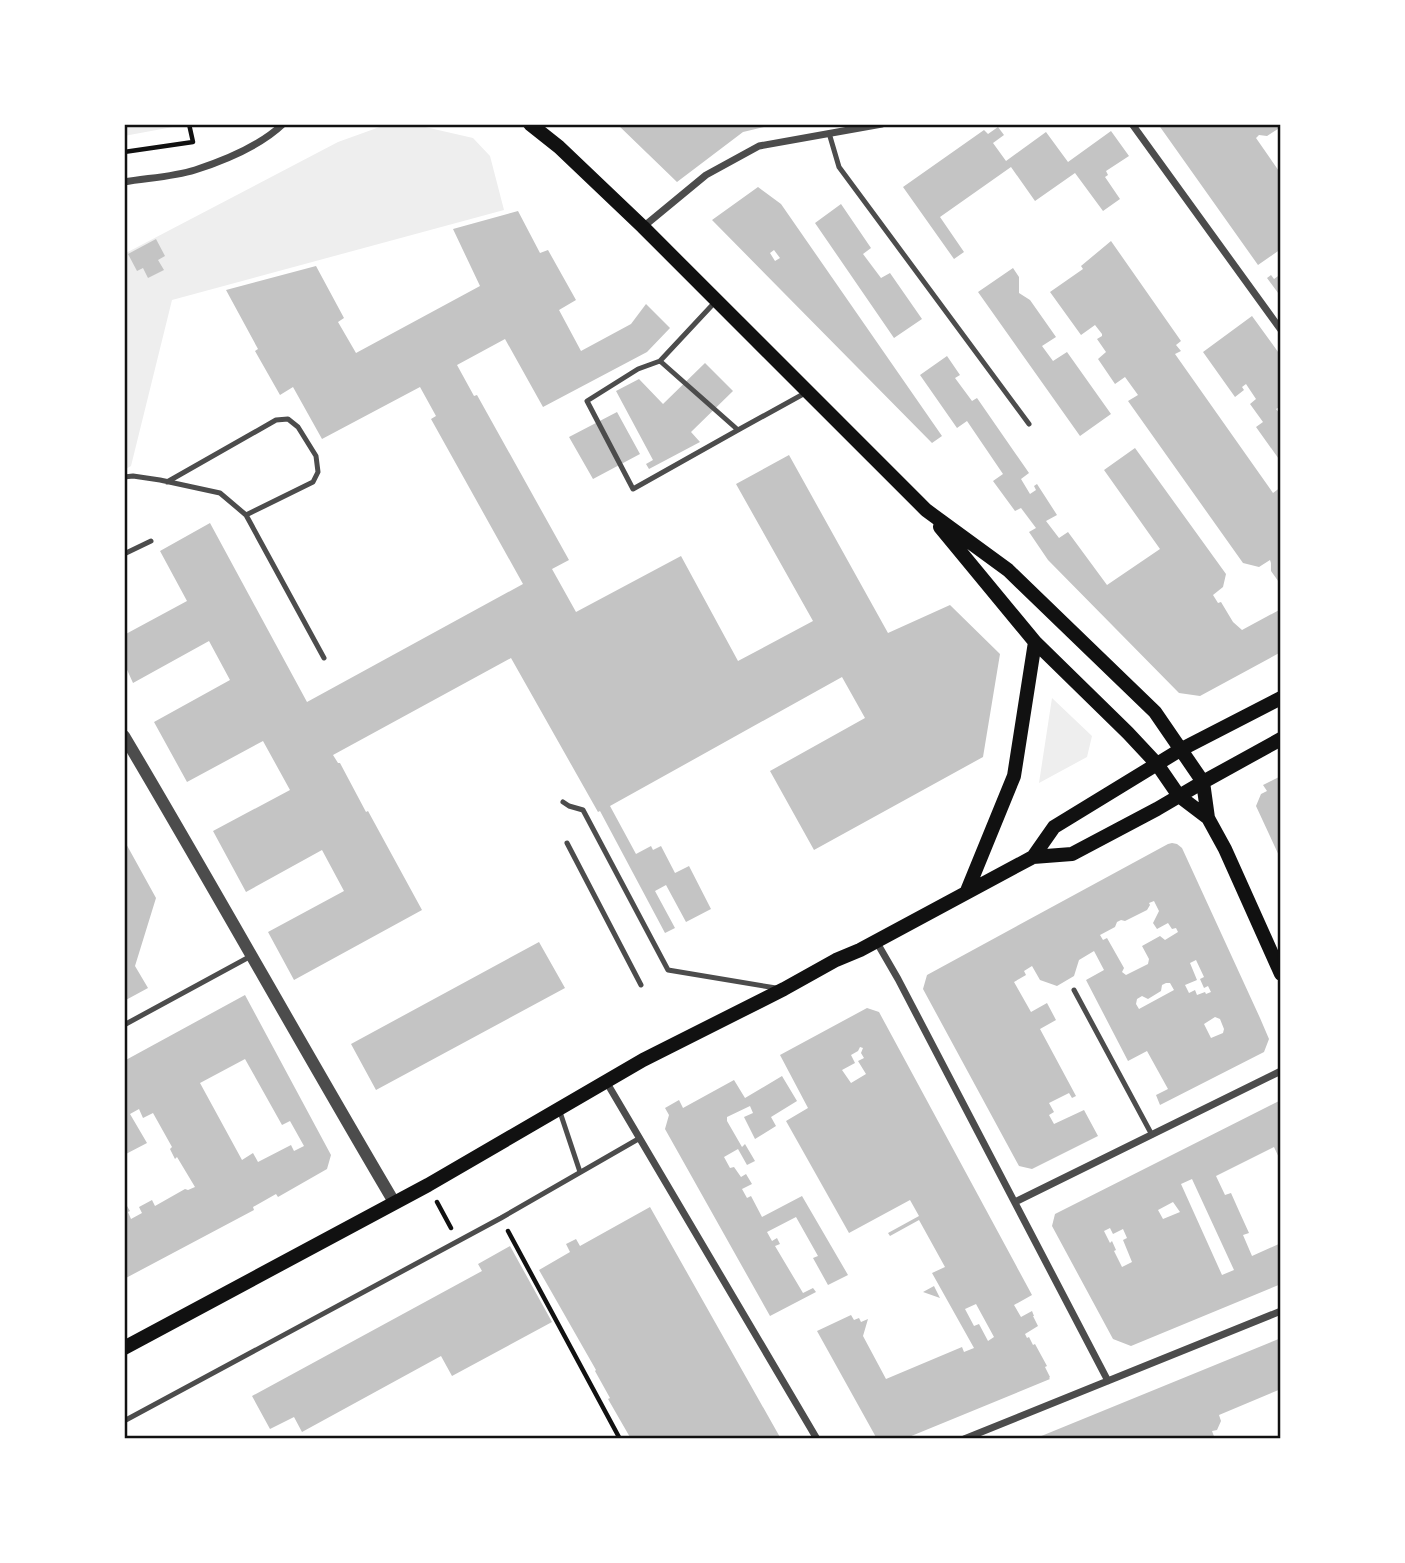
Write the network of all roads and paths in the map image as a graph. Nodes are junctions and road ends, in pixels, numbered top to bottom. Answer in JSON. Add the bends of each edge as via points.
{"nodes":[{"id":1,"x":189,"y":124,"type":"edge"},
{"id":2,"x":283,"y":124,"type":"edge"},
{"id":3,"x":530,"y":124,"type":"edge"},
{"id":4,"x":882,"y":124,"type":"edge"},
{"id":5,"x":1132,"y":124,"type":"edge"},
{"id":6,"x":829,"y":133,"type":"junction"},
{"id":7,"x":124,"y":152,"type":"edge"},
{"id":8,"x":124,"y":182,"type":"edge"},
{"id":9,"x":643,"y":227,"type":"junction"},
{"id":10,"x":716,"y":301,"type":"junction"},
{"id":11,"x":1281,"y":330,"type":"edge"},
{"id":12,"x":660,"y":361,"type":"junction"},
{"id":13,"x":807,"y":392,"type":"junction"},
{"id":14,"x":1029,"y":424,"type":"dead end"},
{"id":15,"x":738,"y":430,"type":"junction"},
{"id":16,"x":124,"y":477,"type":"edge"},
{"id":17,"x":167,"y":482,"type":"junction"},
{"id":18,"x":926,"y":510,"type":"junction"},
{"id":19,"x":246,"y":515,"type":"junction"},
{"id":20,"x":151,"y":541,"type":"dead end"},
{"id":21,"x":124,"y":554,"type":"edge"},
{"id":22,"x":1035,"y":642,"type":"junction"},
{"id":23,"x":324,"y":658,"type":"dead end"},
{"id":24,"x":1281,"y":698,"type":"edge"},
{"id":25,"x":124,"y":736,"type":"edge"},
{"id":26,"x":1281,"y":739,"type":"edge"},
{"id":27,"x":1180,"y":750,"type":"junction"},
{"id":28,"x":1157,"y":764,"type":"junction"},
{"id":29,"x":1203,"y":782,"type":"junction"},
{"id":30,"x":1179,"y":796,"type":"junction"},
{"id":31,"x":564,"y":802,"type":"dead end"},
{"id":32,"x":1208,"y":818,"type":"junction"},
{"id":33,"x":567,"y":843,"type":"dead end"},
{"id":34,"x":1033,"y":857,"type":"junction"},
{"id":35,"x":967,"y":891,"type":"junction"},
{"id":36,"x":876,"y":941,"type":"junction"},
{"id":37,"x":251,"y":956,"type":"junction"},
{"id":38,"x":1281,"y":974,"type":"edge"},
{"id":39,"x":641,"y":985,"type":"dead end"},
{"id":40,"x":784,"y":989,"type":"junction"},
{"id":41,"x":1073,"y":990,"type":"dead end"},
{"id":42,"x":124,"y":1025,"type":"edge"},
{"id":43,"x":1281,"y":1071,"type":"edge"},
{"id":44,"x":607,"y":1083,"type":"junction"},
{"id":45,"x":559,"y":1109,"type":"junction"},
{"id":46,"x":1152,"y":1135,"type":"junction"},
{"id":47,"x":640,"y":1138,"type":"junction"},
{"id":48,"x":580,"y":1172,"type":"junction"},
{"id":49,"x":428,"y":1185,"type":"junction"},
{"id":50,"x":394,"y":1202,"type":"junction"},
{"id":51,"x":1015,"y":1202,"type":"junction"},
{"id":52,"x":501,"y":1218,"type":"junction"},
{"id":53,"x":458,"y":1241,"type":"junction"},
{"id":54,"x":1281,"y":1311,"type":"edge"},
{"id":55,"x":124,"y":1348,"type":"edge"},
{"id":56,"x":1108,"y":1381,"type":"junction"},
{"id":57,"x":124,"y":1421,"type":"edge"},
{"id":58,"x":620,"y":1439,"type":"edge"},
{"id":59,"x":817,"y":1439,"type":"edge"},
{"id":60,"x":964,"y":1439,"type":"edge"}],
"edges":[{"from":1,"to":7,"type":"path","via":[[193,142]]},
{"from":2,"to":8,"type":"street","via":[[253,147],[194,171]]},
{"from":3,"to":9,"type":"main road"},
{"from":4,"to":6,"type":"street"},
{"from":5,"to":11,"type":"street"},
{"from":6,"to":9,"type":"street","via":[[759,146],[706,175]]},
{"from":6,"to":14,"type":"lane","via":[[839,167]]},
{"from":9,"to":10,"type":"main road"},
{"from":10,"to":12,"type":"lane"},
{"from":10,"to":13,"type":"main road"},
{"from":12,"to":15,"type":"lane"},
{"from":12,"to":15,"type":"lane","via":[[638,369],[587,401],[633,489]]},
{"from":13,"to":15,"type":"lane"},
{"from":13,"to":18,"type":"main road"},
{"from":16,"to":17,"type":"lane"},
{"from":17,"to":19,"type":"lane","via":[[220,493]]},
{"from":17,"to":19,"type":"lane","via":[[276,420],[288,419],[316,456],[318,472],[313,482]]},
{"from":18,"to":22,"type":"main road"},
{"from":18,"to":27,"type":"main road","via":[[1008,570],[1155,712]]},
{"from":19,"to":23,"type":"lane"},
{"from":20,"to":21,"type":"lane"},
{"from":22,"to":28,"type":"main road"},
{"from":22,"to":35,"type":"main road","via":[[1014,776]]},
{"from":24,"to":27,"type":"main road"},
{"from":25,"to":37,"type":"street"},
{"from":26,"to":29,"type":"main road"},
{"from":27,"to":28,"type":"main road"},
{"from":27,"to":29,"type":"main road"},
{"from":28,"to":30,"type":"main road"},
{"from":28,"to":34,"type":"main road","via":[[1055,827]]},
{"from":29,"to":30,"type":"main road"},
{"from":29,"to":32,"type":"main road"},
{"from":30,"to":32,"type":"main road"},
{"from":30,"to":34,"type":"main road","via":[[1072,854]]},
{"from":31,"to":40,"type":"lane","via":[[583,810],[668,970]]},
{"from":32,"to":38,"type":"main road"},
{"from":33,"to":39,"type":"lane"},
{"from":34,"to":35,"type":"main road"},
{"from":35,"to":36,"type":"main road"},
{"from":36,"to":40,"type":"main road"},
{"from":36,"to":51,"type":"street"},
{"from":37,"to":42,"type":"lane"},
{"from":37,"to":50,"type":"street"},
{"from":40,"to":44,"type":"main road"},
{"from":41,"to":46,"type":"lane"},
{"from":43,"to":46,"type":"street"},
{"from":44,"to":45,"type":"main road"},
{"from":44,"to":47,"type":"street"},
{"from":45,"to":48,"type":"lane"},
{"from":45,"to":49,"type":"main road"},
{"from":46,"to":51,"type":"street"},
{"from":47,"to":48,"type":"lane"},
{"from":47,"to":59,"type":"street"},
{"from":48,"to":52,"type":"lane"},
{"from":49,"to":50,"type":"main road"},
{"from":49,"to":53,"type":"path"},
{"from":50,"to":55,"type":"main road"},
{"from":51,"to":56,"type":"street"},
{"from":52,"to":53,"type":"lane"},
{"from":52,"to":58,"type":"path"},
{"from":53,"to":57,"type":"lane"},
{"from":54,"to":56,"type":"street"},
{"from":56,"to":60,"type":"street"}]}
